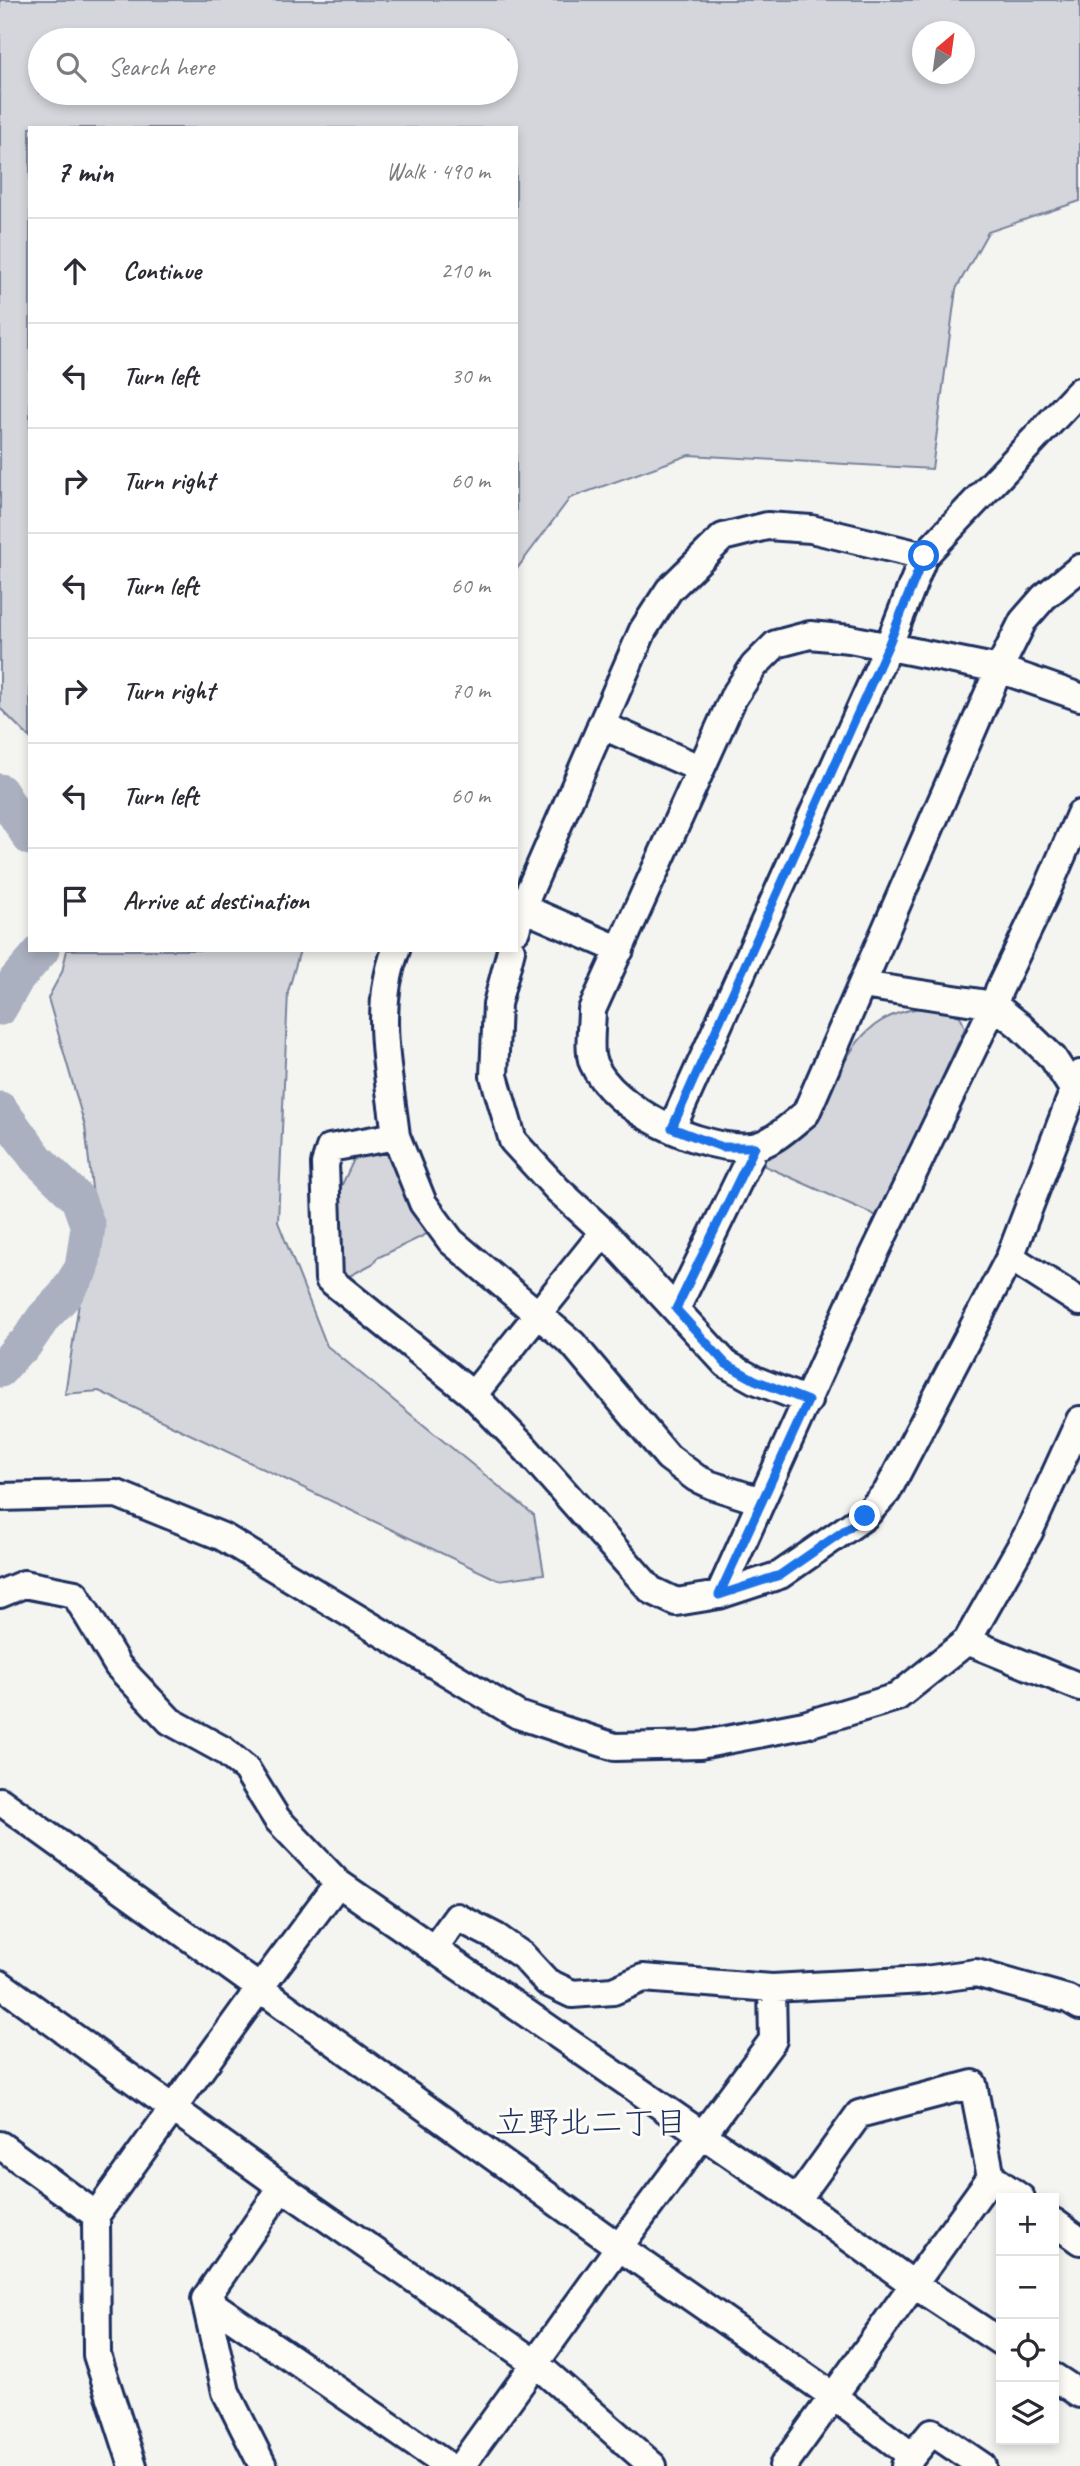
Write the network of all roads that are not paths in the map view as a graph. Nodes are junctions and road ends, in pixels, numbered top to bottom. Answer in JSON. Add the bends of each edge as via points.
{"nodes":[{"id":1,"x":1080,"y":391,"type":"edge"},
{"id":2,"x":924,"y":556,"type":"junction"},
{"id":3,"x":1080,"y":568,"type":"edge"},
{"id":4,"x":888,"y":646,"type":"junction"},
{"id":5,"x":999,"y":669,"type":"junction"},
{"id":6,"x":1080,"y":697,"type":"edge"},
{"id":7,"x":601,"y":725,"type":"junction"},
{"id":8,"x":701,"y":769,"type":"junction"},
{"id":9,"x":1080,"y":814,"type":"edge"},
{"id":10,"x":518,"y":914,"type":"edge"},
{"id":11,"x":620,"y":950,"type":"junction"},
{"id":12,"x":395,"y":952,"type":"edge"},
{"id":13,"x":510,"y":952,"type":"edge"},
{"id":14,"x":862,"y":985,"type":"junction"},
{"id":15,"x":995,"y":1004,"type":"junction"},
{"id":16,"x":1076,"y":1081,"type":"edge"},
{"id":17,"x":672,"y":1128,"type":"junction"},
{"id":18,"x":396,"y":1136,"type":"junction"},
{"id":19,"x":755,"y":1147,"type":"junction"},
{"id":20,"x":604,"y":1232,"type":"junction"},
{"id":21,"x":1010,"y":1257,"type":"junction"},
{"id":22,"x":1080,"y":1302,"type":"edge"},
{"id":23,"x":676,"y":1309,"type":"junction"},
{"id":24,"x":537,"y":1315,"type":"junction"},
{"id":25,"x":473,"y":1395,"type":"junction"},
{"id":26,"x":808,"y":1401,"type":"junction"},
{"id":27,"x":1080,"y":1420,"type":"edge"},
{"id":28,"x":0,"y":1497,"type":"edge"},
{"id":29,"x":761,"y":1501,"type":"junction"},
{"id":30,"x":0,"y":1594,"type":"edge"},
{"id":31,"x":719,"y":1595,"type":"junction"},
{"id":32,"x":967,"y":1641,"type":"junction"},
{"id":33,"x":1080,"y":1687,"type":"edge"},
{"id":34,"x":0,"y":1801,"type":"edge"},
{"id":35,"x":338,"y":1883,"type":"junction"},
{"id":36,"x":434,"y":1949,"type":"junction"},
{"id":37,"x":0,"y":1984,"type":"edge"},
{"id":38,"x":772,"y":1988,"type":"junction"},
{"id":39,"x":258,"y":1989,"type":"junction"},
{"id":40,"x":1080,"y":2007,"type":"edge"},
{"id":41,"x":172,"y":2107,"type":"junction"},
{"id":42,"x":702,"y":2135,"type":"junction"},
{"id":43,"x":0,"y":2145,"type":"edge"},
{"id":44,"x":990,"y":2176,"type":"junction"},
{"id":45,"x":282,"y":2187,"type":"junction"},
{"id":46,"x":1014,"y":2193,"type":"edge"},
{"id":47,"x":797,"y":2200,"type":"junction"},
{"id":48,"x":96,"y":2215,"type":"junction"},
{"id":49,"x":1059,"y":2226,"type":"edge"},
{"id":50,"x":1080,"y":2241,"type":"edge"},
{"id":51,"x":619,"y":2247,"type":"junction"},
{"id":52,"x":913,"y":2284,"type":"junction"},
{"id":53,"x":205,"y":2299,"type":"junction"},
{"id":54,"x":996,"y":2339,"type":"edge"},
{"id":55,"x":535,"y":2363,"type":"junction"},
{"id":56,"x":1059,"y":2380,"type":"edge"},
{"id":57,"x":1080,"y":2394,"type":"edge"},
{"id":58,"x":833,"y":2396,"type":"junction"},
{"id":59,"x":908,"y":2461,"type":"edge"},
{"id":60,"x":643,"y":2462,"type":"edge"},
{"id":61,"x":133,"y":2466,"type":"edge"},
{"id":62,"x":263,"y":2466,"type":"edge"},
{"id":63,"x":448,"y":2466,"type":"edge"},
{"id":64,"x":461,"y":2466,"type":"edge"},
{"id":65,"x":783,"y":2466,"type":"edge"},
{"id":66,"x":982,"y":2466,"type":"edge"}],
"edges":[{"from":1,"to":2,"type":"street"},
{"from":2,"to":4,"type":"street"},
{"from":2,"to":7,"type":"street","via":[[811,529],[767,526],[723,537],[669,590],[643,630]]},
{"from":3,"to":5,"type":"street","via":[[1023,621]]},
{"from":4,"to":5,"type":"street"},
{"from":4,"to":8,"type":"street","via":[[810,635],[776,644],[754,666],[733,698]]},
{"from":4,"to":17,"type":"street"},
{"from":5,"to":6,"type":"street"},
{"from":5,"to":14,"type":"street"},
{"from":7,"to":8,"type":"street"},
{"from":7,"to":10,"type":"street"},
{"from":8,"to":11,"type":"street"},
{"from":9,"to":15,"type":"street"},
{"from":10,"to":11,"type":"street"},
{"from":11,"to":17,"type":"street","via":[[592,1010],[592,1060],[605,1084],[634,1110]]},
{"from":12,"to":18,"type":"street","via":[[388,971],[383,1021]]},
{"from":13,"to":20,"type":"street","via":[[496,1004],[494,1076],[513,1142]]},
{"from":14,"to":15,"type":"street"},
{"from":14,"to":19,"type":"street","via":[[806,1113]]},
{"from":15,"to":16,"type":"street"},
{"from":15,"to":26,"type":"street"},
{"from":16,"to":21,"type":"street"},
{"from":17,"to":19,"type":"street","via":[[722,1147]]},
{"from":18,"to":24,"type":"street","via":[[424,1203],[451,1241]]},
{"from":18,"to":25,"type":"street","via":[[330,1148],[325,1164],[329,1279]]},
{"from":19,"to":23,"type":"street"},
{"from":20,"to":23,"type":"street"},
{"from":20,"to":24,"type":"street"},
{"from":21,"to":22,"type":"street"},
{"from":21,"to":31,"type":"street","via":[[887,1492],[865,1516],[780,1575]]},
{"from":23,"to":26,"type":"street","via":[[726,1364]]},
{"from":24,"to":25,"type":"street"},
{"from":24,"to":29,"type":"street","via":[[573,1344],[668,1457],[703,1482]]},
{"from":25,"to":31,"type":"street","via":[[651,1590],[676,1602]]},
{"from":26,"to":29,"type":"street"},
{"from":27,"to":32,"type":"street","via":[[1029,1532]]},
{"from":28,"to":32,"type":"street","via":[[117,1494],[211,1532],[518,1715],[615,1747],[700,1745],[804,1725],[897,1697]]},
{"from":29,"to":31,"type":"street"},
{"from":30,"to":35,"type":"street","via":[[23,1584],[75,1594],[118,1666],[170,1721],[223,1749],[246,1769],[277,1819]]},
{"from":32,"to":33,"type":"street"},
{"from":34,"to":39,"type":"street"},
{"from":35,"to":36,"type":"street"},
{"from":35,"to":39,"type":"street"},
{"from":36,"to":38,"type":"street","via":[[457,1917],[496,1937],[523,1956],[547,1982],[572,1994],[613,1991],[643,1979]]},
{"from":36,"to":42,"type":"street"},
{"from":37,"to":41,"type":"street"},
{"from":38,"to":40,"type":"street","via":[[976,1973],[1068,1999]]},
{"from":38,"to":42,"type":"street","via":[[773,2040]]},
{"from":39,"to":41,"type":"street"},
{"from":39,"to":51,"type":"street"},
{"from":41,"to":45,"type":"street"},
{"from":41,"to":48,"type":"street"},
{"from":42,"to":47,"type":"street"},
{"from":42,"to":51,"type":"street"},
{"from":43,"to":48,"type":"street"},
{"from":44,"to":46,"type":"street"},
{"from":44,"to":47,"type":"street","via":[[973,2084],[859,2114]]},
{"from":44,"to":52,"type":"street"},
{"from":45,"to":53,"type":"street"},
{"from":45,"to":55,"type":"street"},
{"from":47,"to":52,"type":"street"},
{"from":48,"to":61,"type":"street","via":[[97,2355]]},
{"from":49,"to":50,"type":"street"},
{"from":51,"to":55,"type":"street"},
{"from":51,"to":58,"type":"street"},
{"from":52,"to":54,"type":"street"},
{"from":52,"to":58,"type":"street"},
{"from":53,"to":62,"type":"street","via":[[226,2392]]},
{"from":53,"to":63,"type":"street"},
{"from":55,"to":60,"type":"street"},
{"from":55,"to":64,"type":"street"},
{"from":56,"to":57,"type":"street"},
{"from":58,"to":59,"type":"street"},
{"from":58,"to":65,"type":"street"},
{"from":59,"to":66,"type":"street","via":[[932,2432]]}]}
